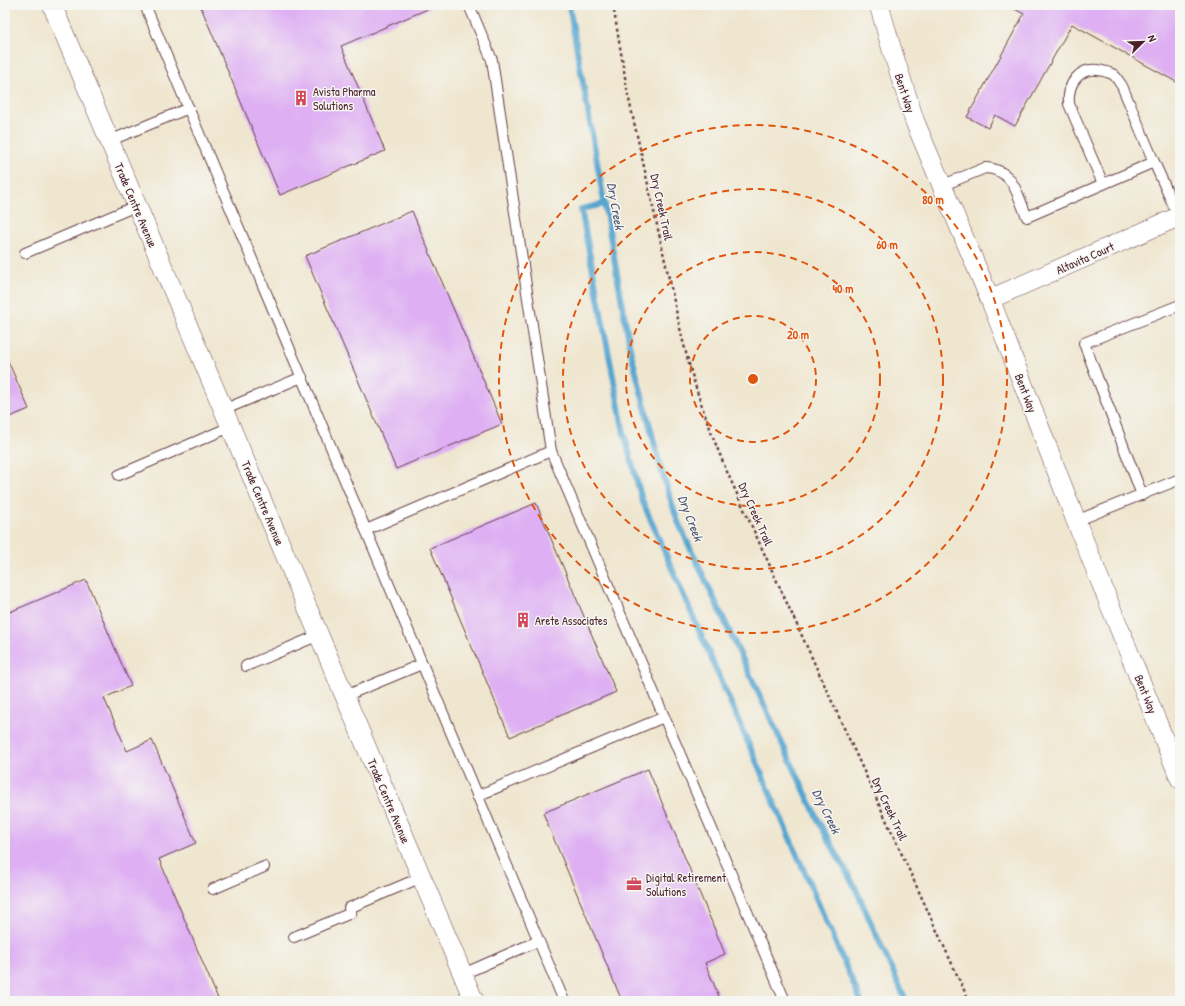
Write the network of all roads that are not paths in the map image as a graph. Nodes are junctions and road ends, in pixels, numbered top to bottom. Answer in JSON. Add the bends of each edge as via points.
{"nodes":[{"id":1,"x":52,"y":5,"type":"edge"},
{"id":2,"x":145,"y":5,"type":"edge"},
{"id":3,"x":469,"y":5,"type":"edge"},
{"id":4,"x":880,"y":5,"type":"edge"},
{"id":5,"x":189,"y":108,"type":"junction"},
{"id":6,"x":109,"y":142,"type":"junction"},
{"id":7,"x":1154,"y":162,"type":"junction"},
{"id":8,"x":1103,"y":184,"type":"junction"},
{"id":9,"x":941,"y":186,"type":"junction"},
{"id":10,"x":136,"y":206,"type":"junction"},
{"id":11,"x":1180,"y":218,"type":"edge"},
{"id":12,"x":26,"y":253,"type":"dead end"},
{"id":13,"x":990,"y":299,"type":"junction"},
{"id":14,"x":1180,"y":305,"type":"edge"},
{"id":15,"x":302,"y":377,"type":"junction"},
{"id":16,"x":227,"y":419,"type":"junction"},
{"id":17,"x":551,"y":451,"type":"junction"},
{"id":18,"x":119,"y":475,"type":"dead end"},
{"id":19,"x":1180,"y":479,"type":"edge"},
{"id":20,"x":1142,"y":495,"type":"junction"},
{"id":21,"x":1076,"y":521,"type":"junction"},
{"id":22,"x":366,"y":530,"type":"junction"},
{"id":23,"x":319,"y":635,"type":"junction"},
{"id":24,"x":422,"y":664,"type":"junction"},
{"id":25,"x":246,"y":666,"type":"dead end"},
{"id":26,"x":345,"y":696,"type":"junction"},
{"id":27,"x":664,"y":717,"type":"junction"},
{"id":28,"x":1180,"y":779,"type":"edge"},
{"id":29,"x":478,"y":796,"type":"junction"},
{"id":30,"x":264,"y":867,"type":"dead end"},
{"id":31,"x":422,"y":878,"type":"junction"},
{"id":32,"x":213,"y":889,"type":"dead end"},
{"id":33,"x":294,"y":937,"type":"dead end"},
{"id":34,"x":538,"y":941,"type":"junction"},
{"id":35,"x":462,"y":974,"type":"junction"},
{"id":36,"x":474,"y":1001,"type":"edge"},
{"id":37,"x":564,"y":1001,"type":"edge"},
{"id":38,"x":785,"y":1001,"type":"edge"}],
"edges":[{"from":1,"to":6,"type":"street","name":"Trade Centre Avenue"},
{"from":2,"to":5,"type":"lane"},
{"from":3,"to":17,"type":"lane","via":[[492,60]]},
{"from":4,"to":9,"type":"street","name":"Bent Way","via":[[915,122]]},
{"from":5,"to":6,"type":"lane"},
{"from":5,"to":15,"type":"lane"},
{"from":6,"to":10,"type":"street","name":"Trade Centre Avenue"},
{"from":7,"to":8,"type":"lane"},
{"from":7,"to":8,"type":"lane","via":[[1117,79],[1111,73],[1100,70],[1084,72],[1070,88],[1069,104]]},
{"from":7,"to":11,"type":"lane"},
{"from":8,"to":9,"type":"lane","via":[[1027,217],[1012,182],[1001,171],[993,168],[985,168]]},
{"from":9,"to":13,"type":"street","name":"Bent Way"},
{"from":10,"to":12,"type":"lane"},
{"from":10,"to":16,"type":"street","name":"Trade Centre Avenue"},
{"from":11,"to":13,"type":"street","name":"Altavita Court"},
{"from":13,"to":21,"type":"street","name":"Bent Way"},
{"from":14,"to":20,"type":"lane","via":[[1084,343]]},
{"from":15,"to":16,"type":"lane"},
{"from":15,"to":22,"type":"lane"},
{"from":16,"to":18,"type":"lane"},
{"from":16,"to":23,"type":"street","name":"Trade Centre Avenue"},
{"from":17,"to":22,"type":"lane"},
{"from":17,"to":27,"type":"lane"},
{"from":19,"to":20,"type":"lane"},
{"from":20,"to":21,"type":"lane"},
{"from":21,"to":28,"type":"street","name":"Bent Way"},
{"from":22,"to":24,"type":"lane"},
{"from":23,"to":25,"type":"lane"},
{"from":23,"to":26,"type":"street","name":"Trade Centre Avenue"},
{"from":24,"to":26,"type":"lane"},
{"from":24,"to":29,"type":"lane"},
{"from":26,"to":31,"type":"street","name":"Trade Centre Avenue"},
{"from":27,"to":29,"type":"lane"},
{"from":27,"to":38,"type":"lane"},
{"from":29,"to":34,"type":"lane"},
{"from":30,"to":32,"type":"lane"},
{"from":31,"to":33,"type":"lane"},
{"from":31,"to":35,"type":"street","name":"Trade Centre Avenue"},
{"from":34,"to":35,"type":"lane"},
{"from":34,"to":37,"type":"lane"},
{"from":35,"to":36,"type":"street","name":"Trade Centre Avenue"}]}
